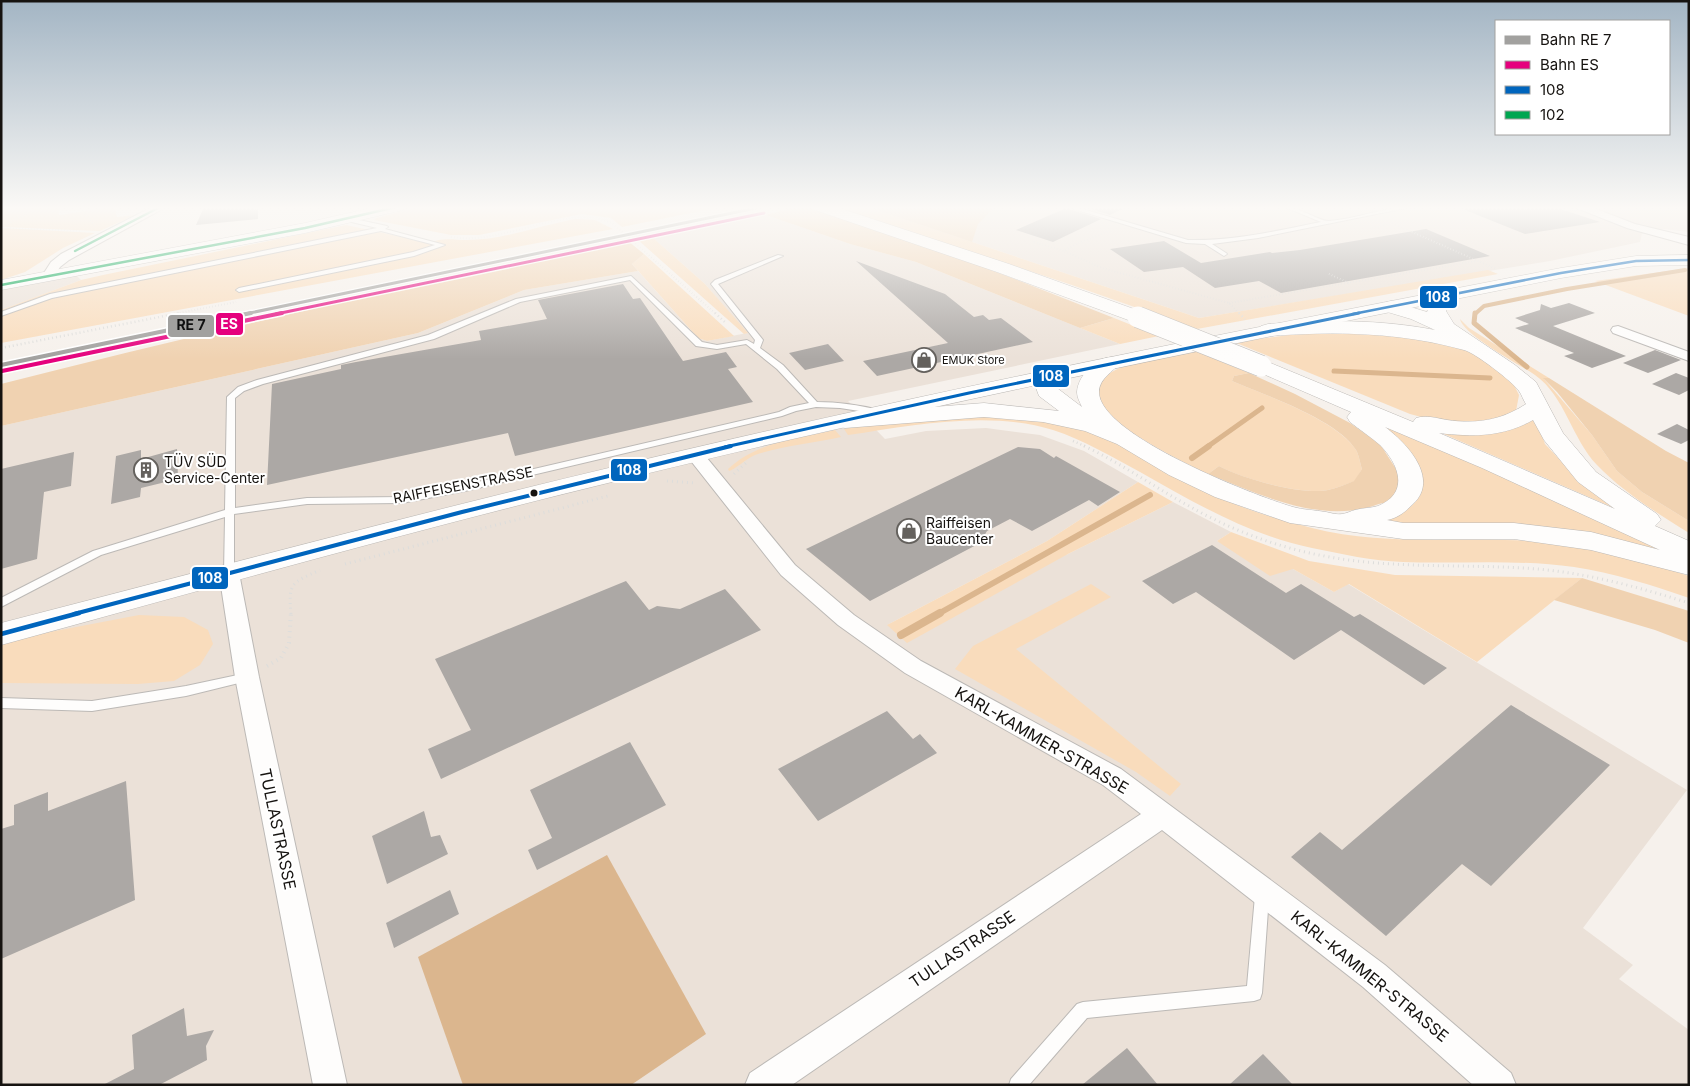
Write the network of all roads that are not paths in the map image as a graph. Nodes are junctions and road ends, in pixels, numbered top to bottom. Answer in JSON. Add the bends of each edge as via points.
{"nodes":[{"id":1,"x":64,"y":258,"type":"edge"},
{"id":2,"x":128,"y":258,"type":"edge"},
{"id":3,"x":243,"y":258,"type":"edge"},
{"id":4,"x":396,"y":258,"type":"edge"},
{"id":5,"x":776,"y":258,"type":"edge"},
{"id":6,"x":972,"y":258,"type":"edge"},
{"id":7,"x":1643,"y":258,"type":"edge"},
{"id":8,"x":1689,"y":258,"type":"edge"},
{"id":9,"x":1636,"y":261,"type":"junction"},
{"id":10,"x":48,"y":276,"type":"junction"},
{"id":11,"x":1,"y":284,"type":"edge"},
{"id":12,"x":238,"y":290,"type":"dead end"},
{"id":13,"x":1442,"y":297,"type":"junction"},
{"id":14,"x":1391,"y":307,"type":"junction"},
{"id":15,"x":3,"y":314,"type":"dead end"},
{"id":16,"x":1268,"y":330,"type":"junction"},
{"id":17,"x":1618,"y":330,"type":"dead end"},
{"id":18,"x":1443,"y":332,"type":"junction"},
{"id":19,"x":756,"y":348,"type":"junction"},
{"id":20,"x":1689,"y":357,"type":"edge"},
{"id":21,"x":1110,"y":362,"type":"junction"},
{"id":22,"x":1043,"y":377,"type":"junction"},
{"id":23,"x":1325,"y":392,"type":"junction"},
{"id":24,"x":815,"y":404,"type":"junction"},
{"id":25,"x":1537,"y":407,"type":"junction"},
{"id":26,"x":881,"y":413,"type":"junction"},
{"id":27,"x":1094,"y":418,"type":"junction"},
{"id":28,"x":845,"y":421,"type":"junction"},
{"id":29,"x":696,"y":456,"type":"junction"},
{"id":30,"x":230,"y":512,"type":"junction"},
{"id":31,"x":1330,"y":522,"type":"junction"},
{"id":32,"x":1689,"y":543,"type":"edge"},
{"id":33,"x":1689,"y":552,"type":"edge"},
{"id":34,"x":1689,"y":566,"type":"edge"},
{"id":35,"x":229,"y":573,"type":"junction"},
{"id":36,"x":1,"y":603,"type":"edge"},
{"id":37,"x":1,"y":634,"type":"edge"},
{"id":38,"x":247,"y":677,"type":"junction"},
{"id":39,"x":1,"y":703,"type":"edge"},
{"id":40,"x":1163,"y":814,"type":"junction"},
{"id":41,"x":1262,"y":890,"type":"junction"},
{"id":42,"x":330,"y":1085,"type":"edge"},
{"id":43,"x":762,"y":1085,"type":"edge"},
{"id":44,"x":1017,"y":1085,"type":"edge"},
{"id":45,"x":1499,"y":1085,"type":"edge"}],
"edges":[{"from":1,"to":10,"type":"street"},
{"from":2,"to":10,"type":"main road"},
{"from":3,"to":15,"type":"lane","via":[[50,296]]},
{"from":4,"to":12,"type":"lane"},
{"from":5,"to":19,"type":"lane","via":[[714,284],[759,340]]},
{"from":6,"to":23,"type":"main road","bridge":true,"via":[[1138,317]]},
{"from":7,"to":9,"type":"main road","name":"RAIFFEISENSTRASSE"},
{"from":8,"to":9,"type":"main road","name":"RAIFFEISENSTRASSE"},
{"from":9,"to":13,"type":"main road","name":"RAIFFEISENSTRASSE"},
{"from":10,"to":11,"type":"main road"},
{"from":13,"to":14,"type":"main road","name":"RAIFFEISENSTRASSE"},
{"from":13,"to":18,"type":"main road","via":[[1436,311]]},
{"from":14,"to":16,"type":"main road","name":"RAIFFEISENSTRASSE"},
{"from":14,"to":18,"type":"main road","via":[[1403,317]]},
{"from":16,"to":18,"type":"main road","via":[[1357,326]]},
{"from":16,"to":21,"type":"main road","name":"RAIFFEISENSTRASSE"},
{"from":17,"to":20,"type":"street"},
{"from":18,"to":25,"type":"main road","via":[[1508,369],[1528,387]]},
{"from":19,"to":24,"type":"lane","via":[[780,366]]},
{"from":19,"to":30,"type":"lane","via":[[747,342],[720,347],[699,344],[631,278],[518,300],[431,337],[241,389],[231,397]]},
{"from":21,"to":22,"type":"main road","name":"RAIFFEISENSTRASSE"},
{"from":21,"to":27,"type":"main road","via":[[1088,383],[1087,394]]},
{"from":22,"to":26,"type":"main road","name":"RAIFFEISENSTRASSE"},
{"from":22,"to":27,"type":"main road","via":[[1046,391]]},
{"from":23,"to":25,"type":"main road","via":[[1424,423],[1466,429],[1508,424]]},
{"from":23,"to":31,"type":"main road","via":[[1389,441],[1409,469],[1412,483],[1408,495],[1384,513]]},
{"from":23,"to":33,"type":"main road"},
{"from":24,"to":26,"type":"lane","name":"RAIFFEISENSTRASSE"},
{"from":24,"to":30,"type":"lane","name":"RAIFFEISENSTRASSE","via":[[402,500],[307,501]]},
{"from":25,"to":32,"type":"main road","via":[[1552,435],[1587,477],[1638,513]]},
{"from":26,"to":28,"type":"main road","name":"RAIFFEISENSTRASSE"},
{"from":27,"to":28,"type":"main road","via":[[984,410]]},
{"from":27,"to":31,"type":"main road","via":[[1178,470],[1224,492],[1290,515]]},
{"from":28,"to":29,"type":"main road","name":"RAIFFEISENSTRASSE"},
{"from":29,"to":35,"type":"main road","name":"RAIFFEISENSTRASSE","via":[[531,493]]},
{"from":29,"to":40,"type":"street","name":"KARL-KAMMER-STRASSE","via":[[788,570],[846,620],[913,667],[1112,777]]},
{"from":30,"to":35,"type":"lane"},
{"from":30,"to":36,"type":"lane","name":"RAIFFEISENSTRASSE","via":[[97,553]]},
{"from":31,"to":34,"type":"main road","via":[[1403,531],[1514,531],[1592,541]]},
{"from":35,"to":37,"type":"main road","name":"RAIFFEISENSTRASSE"},
{"from":35,"to":38,"type":"street","name":"TULLASTRASSE"},
{"from":38,"to":39,"type":"lane","via":[[186,691],[92,706]]},
{"from":38,"to":42,"type":"street","name":"TULLASTRASSE"},
{"from":40,"to":41,"type":"street","name":"KARL-KAMMER-STRASSE"},
{"from":40,"to":43,"type":"street","name":"TULLASTRASSE"},
{"from":41,"to":44,"type":"lane","via":[[1254,993],[1082,1010]]},
{"from":41,"to":45,"type":"street","name":"KARL-KAMMER-STRASSE","via":[[1374,976]]}]}
